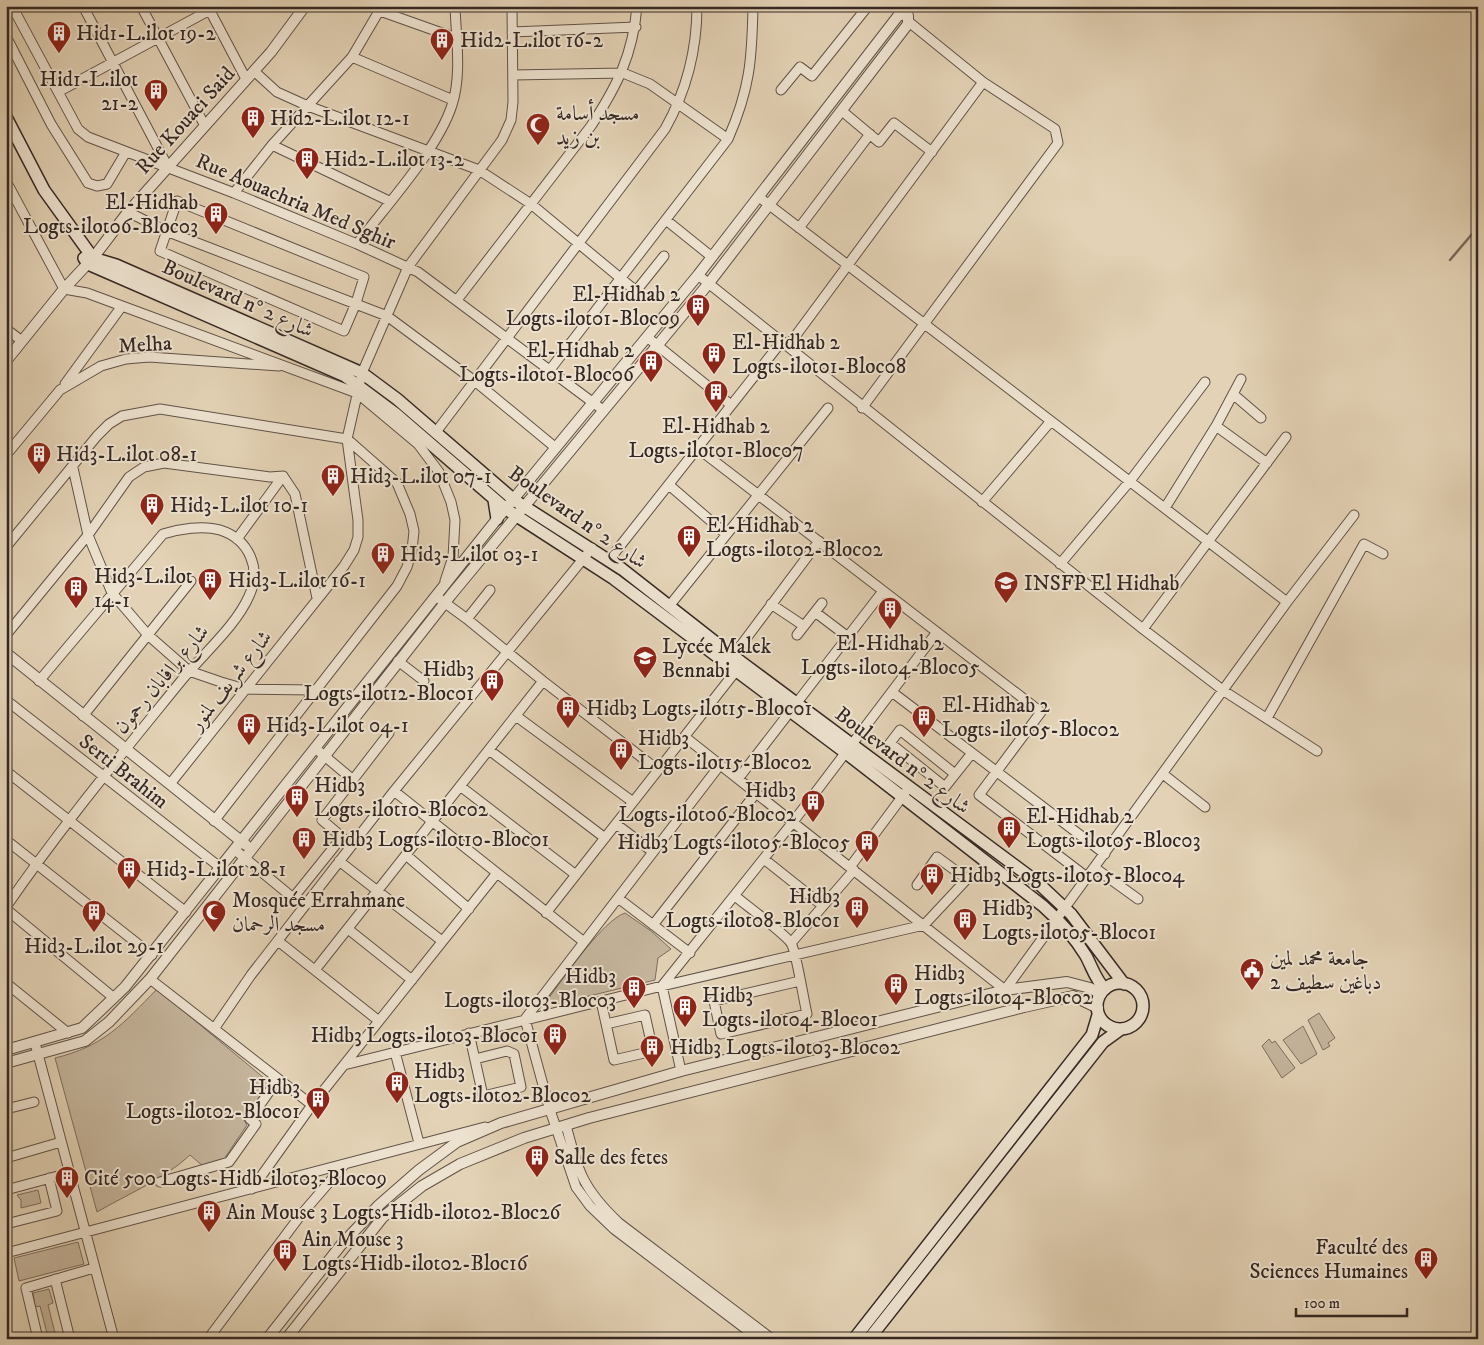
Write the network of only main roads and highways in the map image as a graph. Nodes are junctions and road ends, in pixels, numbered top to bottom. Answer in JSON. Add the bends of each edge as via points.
{"nodes":[{"id":1,"x":6,"y":117,"type":"edge"},
{"id":2,"x":6,"y":134,"type":"edge"},
{"id":3,"x":91,"y":261,"type":"junction"},
{"id":4,"x":494,"y":500,"type":"junction"},
{"id":5,"x":514,"y":508,"type":"junction"},
{"id":6,"x":498,"y":519,"type":"road end"},
{"id":7,"x":737,"y":663,"type":"junction"},
{"id":8,"x":906,"y":791,"type":"junction"},
{"id":9,"x":1124,"y":984,"type":"junction"},
{"id":10,"x":1103,"y":992,"type":"junction"},
{"id":11,"x":1098,"y":1011,"type":"junction"},
{"id":12,"x":1121,"y":1029,"type":"junction"},
{"id":13,"x":854,"y":1339,"type":"edge"},
{"id":14,"x":869,"y":1339,"type":"edge"}],
"edges":[{"from":1,"to":3,"type":"main road","via":[[44,190]]},
{"from":2,"to":3,"type":"main road","via":[[37,194]]},
{"from":3,"to":4,"type":"main road","name":"Boulevard n° شارع 2","via":[[345,376],[358,389],[396,414]]},
{"from":3,"to":5,"type":"main road","name":"Boulevard n° شارع 2","via":[[116,265],[362,373],[436,432]]},
{"from":4,"to":5,"type":"main road","name":"Boulevard n° شارع 2"},
{"from":4,"to":6,"type":"main road"},
{"from":5,"to":7,"type":"main road","name":"Boulevard n° شارع 2"},
{"from":5,"to":7,"type":"main road","name":"Boulevard n° شارع 2","via":[[592,548],[670,605]]},
{"from":7,"to":8,"type":"main road","name":"Boulevard n° شارع 2"},
{"from":8,"to":9,"type":"main road","name":"Boulevard n° شارع 2","via":[[1037,882],[1066,908]]},
{"from":8,"to":10,"type":"main road","name":"Boulevard n° شارع 2","via":[[1058,918],[1080,946]]},
{"from":9,"to":10,"type":"main road","via":[[1116,984]]},
{"from":9,"to":12,"type":"main road","via":[[1138,991],[1143,1006],[1133,1026]]},
{"from":10,"to":11,"type":"main road"},
{"from":11,"to":12,"type":"main road","via":[[1108,1026]]},
{"from":11,"to":13,"type":"main road","via":[[1092,1035]]},
{"from":12,"to":14,"type":"main road","via":[[1103,1042]]}]}
